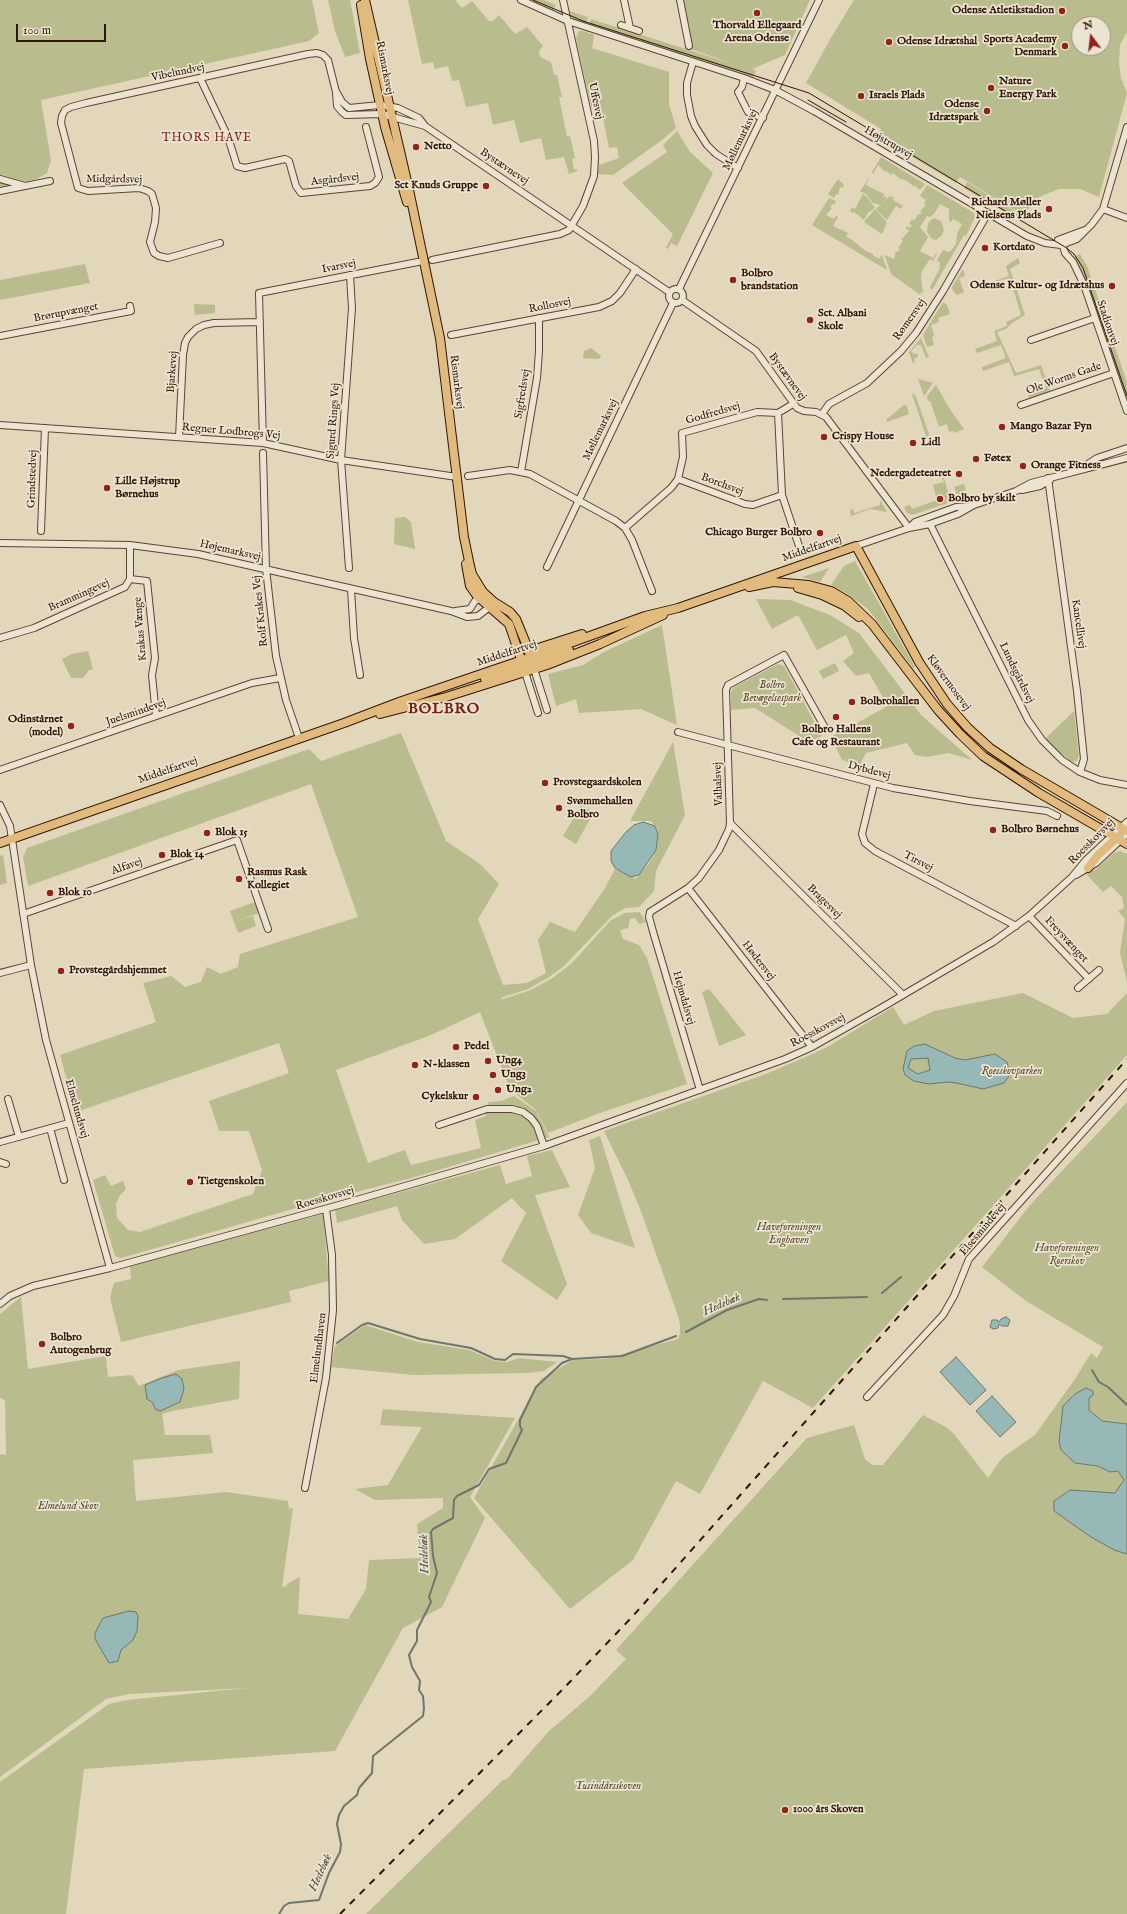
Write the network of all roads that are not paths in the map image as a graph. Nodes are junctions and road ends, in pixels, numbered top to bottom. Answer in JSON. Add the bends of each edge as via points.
{"nodes":[{"id":1,"x":361,"y":0,"type":"edge"},
{"id":2,"x":366,"y":0,"type":"edge"},
{"id":3,"x":521,"y":0,"type":"edge"},
{"id":4,"x":563,"y":0,"type":"edge"},
{"id":5,"x":624,"y":0,"type":"edge"},
{"id":6,"x":680,"y":0,"type":"edge"},
{"id":7,"x":819,"y":0,"type":"edge"},
{"id":8,"x":568,"y":21,"type":"junction"},
{"id":9,"x":621,"y":25,"type":"dead end"},
{"id":10,"x":630,"y":28,"type":"junction"},
{"id":11,"x":639,"y":31,"type":"dead end"},
{"id":12,"x":689,"y":46,"type":"dead end"},
{"id":13,"x":693,"y":62,"type":"junction"},
{"id":14,"x":200,"y":78,"type":"junction"},
{"id":15,"x":744,"y":78,"type":"junction"},
{"id":16,"x":775,"y":90,"type":"junction"},
{"id":17,"x":336,"y":92,"type":"junction"},
{"id":18,"x":385,"y":105,"type":"junction"},
{"id":19,"x":387,"y":115,"type":"junction"},
{"id":20,"x":763,"y":118,"type":"junction"},
{"id":21,"x":425,"y":126,"type":"junction"},
{"id":22,"x":366,"y":127,"type":"dead end"},
{"id":23,"x":1127,"y":128,"type":"edge"},
{"id":24,"x":1124,"y":150,"type":"edge"},
{"id":25,"x":738,"y":168,"type":"junction"},
{"id":26,"x":74,"y":176,"type":"joint"},
{"id":27,"x":0,"y":179,"type":"edge"},
{"id":28,"x":50,"y":181,"type":"dead end"},
{"id":29,"x":26,"y":186,"type":"junction"},
{"id":30,"x":0,"y":191,"type":"edge"},
{"id":31,"x":1103,"y":209,"type":"junction"},
{"id":32,"x":988,"y":214,"type":"junction"},
{"id":33,"x":1127,"y":218,"type":"edge"},
{"id":34,"x":572,"y":226,"type":"junction"},
{"id":35,"x":416,"y":231,"type":"junction"},
{"id":36,"x":220,"y":242,"type":"dead end"},
{"id":37,"x":1062,"y":242,"type":"junction"},
{"id":38,"x":432,"y":260,"type":"dead end"},
{"id":39,"x":423,"y":261,"type":"junction"},
{"id":40,"x":636,"y":269,"type":"junction"},
{"id":41,"x":350,"y":275,"type":"junction"},
{"id":42,"x":679,"y":289,"type":"junction"},
{"id":43,"x":669,"y":292,"type":"junction"},
{"id":44,"x":682,"y":300,"type":"junction"},
{"id":45,"x":673,"y":303,"type":"junction"},
{"id":46,"x":130,"y":306,"type":"dead end"},
{"id":47,"x":539,"y":318,"type":"junction"},
{"id":48,"x":1095,"y":318,"type":"junction"},
{"id":49,"x":260,"y":322,"type":"junction"},
{"id":50,"x":451,"y":335,"type":"dead end"},
{"id":51,"x":0,"y":336,"type":"edge"},
{"id":52,"x":1032,"y":340,"type":"dead end"},
{"id":53,"x":1114,"y":373,"type":"junction"},
{"id":54,"x":793,"y":404,"type":"junction"},
{"id":55,"x":1021,"y":405,"type":"dead end"},
{"id":56,"x":1127,"y":411,"type":"edge"},
{"id":57,"x":778,"y":413,"type":"junction"},
{"id":58,"x":822,"y":414,"type":"junction"},
{"id":59,"x":0,"y":425,"type":"edge"},
{"id":60,"x":45,"y":428,"type":"junction"},
{"id":61,"x":179,"y":437,"type":"junction"},
{"id":62,"x":263,"y":443,"type":"junction"},
{"id":63,"x":1127,"y":448,"type":"edge"},
{"id":64,"x":263,"y":454,"type":"dead end"},
{"id":65,"x":1127,"y":458,"type":"edge"},
{"id":66,"x":341,"y":460,"type":"junction"},
{"id":67,"x":1080,"y":469,"type":"junction"},
{"id":68,"x":521,"y":472,"type":"junction"},
{"id":69,"x":468,"y":476,"type":"dead end"},
{"id":70,"x":457,"y":477,"type":"junction"},
{"id":71,"x":678,"y":479,"type":"junction"},
{"id":72,"x":1050,"y":479,"type":"junction"},
{"id":73,"x":782,"y":495,"type":"junction"},
{"id":74,"x":579,"y":499,"type":"junction"},
{"id":75,"x":974,"y":505,"type":"junction"},
{"id":76,"x":930,"y":524,"type":"junction"},
{"id":77,"x":625,"y":528,"type":"junction"},
{"id":78,"x":909,"y":528,"type":"junction"},
{"id":79,"x":41,"y":531,"type":"dead end"},
{"id":80,"x":0,"y":543,"type":"edge"},
{"id":81,"x":130,"y":545,"type":"junction"},
{"id":82,"x":856,"y":546,"type":"junction"},
{"id":83,"x":800,"y":548,"type":"dead end"},
{"id":84,"x":546,"y":567,"type":"dead end"},
{"id":85,"x":349,"y":568,"type":"dead end"},
{"id":86,"x":266,"y":569,"type":"junction"},
{"id":87,"x":130,"y":579,"type":"junction"},
{"id":88,"x":351,"y":589,"type":"junction"},
{"id":89,"x":652,"y":591,"type":"dead end"},
{"id":90,"x":710,"y":596,"type":"junction"},
{"id":91,"x":483,"y":598,"type":"junction"},
{"id":92,"x":492,"y":605,"type":"junction"},
{"id":93,"x":678,"y":608,"type":"junction"},
{"id":94,"x":451,"y":612,"type":"junction"},
{"id":95,"x":645,"y":616,"type":"junction"},
{"id":96,"x":0,"y":638,"type":"edge"},
{"id":97,"x":531,"y":660,"type":"junction"},
{"id":98,"x":523,"y":666,"type":"junction"},
{"id":99,"x":360,"y":675,"type":"dead end"},
{"id":100,"x":280,"y":678,"type":"junction"},
{"id":101,"x":547,"y":710,"type":"dead end"},
{"id":102,"x":538,"y":713,"type":"dead end"},
{"id":103,"x":156,"y":716,"type":"junction"},
{"id":104,"x":344,"y":723,"type":"junction"},
{"id":105,"x":824,"y":726,"type":"dead end"},
{"id":106,"x":678,"y":732,"type":"dead end"},
{"id":107,"x":299,"y":738,"type":"junction"},
{"id":108,"x":727,"y":744,"type":"junction"},
{"id":109,"x":0,"y":770,"type":"edge"},
{"id":110,"x":1080,"y":772,"type":"junction"},
{"id":111,"x":874,"y":784,"type":"junction"},
{"id":112,"x":1127,"y":785,"type":"edge"},
{"id":113,"x":0,"y":806,"type":"edge"},
{"id":114,"x":1057,"y":816,"type":"dead end"},
{"id":115,"x":730,"y":823,"type":"junction"},
{"id":116,"x":1123,"y":834,"type":"edge"},
{"id":117,"x":13,"y":838,"type":"junction"},
{"id":118,"x":0,"y":843,"type":"edge"},
{"id":119,"x":1088,"y":868,"type":"joint"},
{"id":120,"x":1072,"y":877,"type":"junction"},
{"id":121,"x":688,"y":888,"type":"junction"},
{"id":122,"x":650,"y":912,"type":"joint"},
{"id":123,"x":23,"y":914,"type":"junction"},
{"id":124,"x":1029,"y":916,"type":"junction"},
{"id":125,"x":1016,"y":926,"type":"junction"},
{"id":126,"x":268,"y":929,"type":"dead end"},
{"id":127,"x":31,"y":965,"type":"junction"},
{"id":128,"x":1099,"y":970,"type":"dead end"},
{"id":129,"x":0,"y":973,"type":"edge"},
{"id":130,"x":1089,"y":979,"type":"junction"},
{"id":131,"x":1078,"y":988,"type":"dead end"},
{"id":132,"x":903,"y":995,"type":"junction"},
{"id":133,"x":812,"y":1046,"type":"junction"},
{"id":134,"x":1127,"y":1083,"type":"edge"},
{"id":135,"x":700,"y":1090,"type":"junction"},
{"id":136,"x":8,"y":1099,"type":"dead end"},
{"id":137,"x":69,"y":1123,"type":"junction"},
{"id":138,"x":439,"y":1125,"type":"dead end"},
{"id":139,"x":50,"y":1128,"type":"junction"},
{"id":140,"x":18,"y":1137,"type":"junction"},
{"id":141,"x":0,"y":1142,"type":"edge"},
{"id":142,"x":544,"y":1146,"type":"junction"},
{"id":143,"x":64,"y":1180,"type":"dead end"},
{"id":144,"x":326,"y":1209,"type":"junction"},
{"id":145,"x":110,"y":1268,"type":"junction"},
{"id":146,"x":0,"y":1304,"type":"edge"},
{"id":147,"x":866,"y":1397,"type":"dead end"},
{"id":148,"x":305,"y":1488,"type":"dead end"}],
"edges":[{"from":1,"to":18,"type":"main road","name":"Rismarksvej","via":[[369,50]]},
{"from":2,"to":18,"type":"main road","name":"Rismarksvej"},
{"from":3,"to":8,"type":"street","name":"Højstrupvej"},
{"from":4,"to":8,"type":"street","name":"Uffesvej"},
{"from":5,"to":10,"type":"street"},
{"from":6,"to":12,"type":"street"},
{"from":7,"to":16,"type":"street","name":"Møllemarksvej"},
{"from":8,"to":13,"type":"street","name":"Højstrupvej"},
{"from":8,"to":34,"type":"street","name":"Uffesvej","via":[[594,141],[595,157],[594,176],[584,206]]},
{"from":9,"to":10,"type":"street"},
{"from":10,"to":11,"type":"street"},
{"from":13,"to":15,"type":"street","name":"Højstrupvej"},
{"from":13,"to":25,"type":"street","via":[[687,83],[687,95],[695,126],[716,154]]},
{"from":14,"to":17,"type":"street","name":"Vibelundvej","via":[[317,53],[328,60]]},
{"from":14,"to":22,"type":"street","name":"Asgårdsvej","via":[[228,137],[237,166],[245,168],[285,159],[289,161],[296,186],[302,193],[370,186],[375,183],[379,177]]},
{"from":14,"to":26,"type":"street","name":"Vibelundvej","via":[[65,110],[61,123]]},
{"from":15,"to":16,"type":"street","name":"Højstrupvej"},
{"from":15,"to":20,"type":"street","via":[[738,92],[748,112]]},
{"from":16,"to":20,"type":"street","name":"Møllemarksvej"},
{"from":16,"to":32,"type":"street","name":"Højstrupvej"},
{"from":17,"to":18,"type":"street","name":"Vibelundvej","via":[[349,108]]},
{"from":17,"to":19,"type":"street","name":"Vibelundvej","via":[[337,106],[346,115]]},
{"from":18,"to":19,"type":"main road","name":"Rismarksvej"},
{"from":18,"to":21,"type":"street","name":"Bystævnevej","via":[[419,118]]},
{"from":19,"to":21,"type":"street","name":"Bystævnevej"},
{"from":19,"to":35,"type":"main road","name":"Rismarksvej","via":[[403,166]]},
{"from":19,"to":35,"type":"main road","name":"Rismarksvej","via":[[392,155]]},
{"from":20,"to":25,"type":"street","name":"Møllemarksvej"},
{"from":21,"to":34,"type":"street","name":"Bystævnevej"},
{"from":23,"to":24,"type":"street"},
{"from":24,"to":31,"type":"street"},
{"from":25,"to":42,"type":"street","name":"Møllemarksvej"},
{"from":26,"to":36,"type":"street","name":"Midgårdsvej","via":[[76,185],[83,190],[139,188],[152,194],[156,222],[150,242],[154,253],[159,256],[168,258]]},
{"from":27,"to":29,"type":"street"},
{"from":28,"to":29,"type":"street"},
{"from":29,"to":30,"type":"street"},
{"from":31,"to":33,"type":"street"},
{"from":31,"to":37,"type":"street","via":[[1077,239]]},
{"from":32,"to":37,"type":"street","name":"Højstrupvej","via":[[1032,239],[1045,243]]},
{"from":32,"to":58,"type":"street","name":"Rømersvej","via":[[916,334],[867,383],[829,404]]},
{"from":34,"to":38,"type":"street","via":[[570,230],[560,234]]},
{"from":34,"to":40,"type":"street","name":"Bystævnevej"},
{"from":35,"to":39,"type":"main road","name":"Rismarksvej"},
{"from":37,"to":48,"type":"street","name":"Stadionvej","via":[[1065,252],[1080,275]]},
{"from":39,"to":41,"type":"street","name":"Ivarsvej"},
{"from":39,"to":70,"type":"main road","name":"Rismarksvej","via":[[440,338]]},
{"from":40,"to":43,"type":"street","name":"Bystævnevej"},
{"from":40,"to":47,"type":"street","name":"Rollosvej","via":[[612,301]]},
{"from":41,"to":49,"type":"street","name":"Ivarsvej","via":[[259,293]]},
{"from":41,"to":66,"type":"street","name":"Sigurd Rings Vej","via":[[352,308]]},
{"from":42,"to":43,"type":"street"},
{"from":42,"to":44,"type":"street","via":[[683,294]]},
{"from":43,"to":45,"type":"street","via":[[669,299]]},
{"from":44,"to":45,"type":"street"},
{"from":44,"to":54,"type":"street","name":"Bystævnevej","via":[[756,352]]},
{"from":45,"to":74,"type":"street","name":"Møllemarksvej"},
{"from":46,"to":51,"type":"street","name":"Brørupvænget","via":[[130,311]]},
{"from":47,"to":50,"type":"street","name":"Rollosvej"},
{"from":47,"to":68,"type":"street","name":"Sigfredsvej","via":[[537,378]]},
{"from":48,"to":52,"type":"street"},
{"from":48,"to":53,"type":"street","name":"Stadionvej"},
{"from":49,"to":61,"type":"street","name":"Bjarkevej","via":[[204,325],[188,337],[182,355]]},
{"from":49,"to":62,"type":"street"},
{"from":53,"to":55,"type":"street","name":"Ole Worms Gade"},
{"from":53,"to":56,"type":"street","name":"Stadionvej"},
{"from":54,"to":57,"type":"street"},
{"from":54,"to":58,"type":"street","name":"Bystævnevej","via":[[804,411]]},
{"from":57,"to":71,"type":"street","name":"Godfredsvej","via":[[757,412],[682,433],[683,457]]},
{"from":57,"to":73,"type":"street"},
{"from":58,"to":78,"type":"street"},
{"from":59,"to":60,"type":"street","name":"Regner Lodbrogs Vej"},
{"from":60,"to":61,"type":"street","name":"Regner Lodbrogs Vej"},
{"from":60,"to":79,"type":"street","name":"Grindstedvej"},
{"from":61,"to":62,"type":"street","name":"Regner Lodbrogs Vej"},
{"from":62,"to":66,"type":"street","name":"Regner Lodbrogs Vej"},
{"from":63,"to":67,"type":"street","name":"Middelfartvej","via":[[1097,458]]},
{"from":64,"to":86,"type":"street","name":"Rolf Krakes Vej"},
{"from":65,"to":67,"type":"street","name":"Middelfartvej"},
{"from":66,"to":70,"type":"street","name":"Regner Lodbrogs Vej"},
{"from":66,"to":85,"type":"street","name":"Sigurd Rings Vej"},
{"from":67,"to":72,"type":"street","name":"Middelfartvej"},
{"from":68,"to":69,"type":"street","via":[[510,470]]},
{"from":68,"to":74,"type":"street"},
{"from":70,"to":91,"type":"main road","name":"Rismarksvej","via":[[467,576],[470,586]]},
{"from":71,"to":73,"type":"street","name":"Borchsvej","via":[[745,504],[753,505]]},
{"from":71,"to":77,"type":"street","name":"Godfredsvej"},
{"from":72,"to":75,"type":"street","name":"Middelfartvej","via":[[1034,488],[1016,491]]},
{"from":72,"to":110,"type":"street","name":"Kancellivej","via":[[1084,759]]},
{"from":73,"to":83,"type":"street"},
{"from":74,"to":77,"type":"street"},
{"from":74,"to":84,"type":"street","name":"Møllemarksvej"},
{"from":75,"to":76,"type":"street","name":"Middelfartvej"},
{"from":75,"to":78,"type":"street","name":"Middelfartvej","via":[[956,507],[915,522]]},
{"from":76,"to":78,"type":"street","name":"Middelfartvej"},
{"from":76,"to":110,"type":"street","name":"Lundsgårdsvej","via":[[1028,720],[1042,740],[1062,760]]},
{"from":77,"to":89,"type":"street"},
{"from":78,"to":82,"type":"street","name":"Middelfartvej"},
{"from":80,"to":81,"type":"street","name":"Højemarksvej"},
{"from":81,"to":86,"type":"street","name":"Højemarksvej","via":[[198,554]]},
{"from":81,"to":87,"type":"street"},
{"from":82,"to":90,"type":"main road","name":"Middelfartvej"},
{"from":82,"to":116,"type":"main road","name":"Kløvermosevej","via":[[919,662],[947,704],[968,728],[990,748]]},
{"from":86,"to":88,"type":"street","name":"Højemarksvej"},
{"from":86,"to":100,"type":"street","name":"Rolf Krakes Vej"},
{"from":87,"to":96,"type":"street","name":"Brammingevej","via":[[125,587],[34,628]]},
{"from":87,"to":103,"type":"street","name":"Krakas Vænge","via":[[147,581],[155,658],[152,675]]},
{"from":88,"to":94,"type":"street","name":"Højemarksvej"},
{"from":88,"to":99,"type":"street","via":[[354,638]]},
{"from":90,"to":93,"type":"main road","name":"Middelfartvej"},
{"from":90,"to":116,"type":"main road","name":"Kløvermosevej","via":[[757,585],[787,582],[831,591],[863,614],[938,710],[983,756],[1059,805]]},
{"from":91,"to":92,"type":"main road","name":"Rismarksvej"},
{"from":91,"to":94,"type":"street","name":"Højemarksvej","via":[[474,601],[470,609]]},
{"from":92,"to":94,"type":"street","name":"Højemarksvej","via":[[484,613],[473,617]]},
{"from":92,"to":97,"type":"main road","name":"Rismarksvej","via":[[510,612],[516,619]]},
{"from":92,"to":98,"type":"main road","name":"Rismarksvej","via":[[509,624]]},
{"from":93,"to":95,"type":"main road","name":"Middelfartvej"},
{"from":93,"to":97,"type":"main road","name":"Middelfartvej","via":[[576,654]]},
{"from":95,"to":97,"type":"main road","name":"Middelfartvej"},
{"from":95,"to":97,"type":"main road","via":[[631,616]]},
{"from":97,"to":98,"type":"main road","name":"Middelfartvej"},
{"from":97,"to":98,"type":"main road","name":"Middelfartvej"},
{"from":97,"to":101,"type":"street","name":"Middelfartvej"},
{"from":98,"to":102,"type":"street","name":"Middelfartvej"},
{"from":98,"to":104,"type":"main road","name":"Middelfartvej","via":[[398,702]]},
{"from":98,"to":104,"type":"main road","name":"Middelfartvej","via":[[446,697]]},
{"from":100,"to":103,"type":"street","name":"Juelsmindevej","via":[[252,683]]},
{"from":100,"to":107,"type":"street","name":"Rolf Krakes Vej"},
{"from":103,"to":109,"type":"street","name":"Juelsmindevej"},
{"from":104,"to":107,"type":"main road","name":"Middelfartvej"},
{"from":105,"to":108,"type":"street","name":"Valhalsvej","via":[[784,655],[728,685]]},
{"from":106,"to":108,"type":"street","name":"Dybdevej"},
{"from":107,"to":117,"type":"main road","name":"Middelfartvej"},
{"from":108,"to":111,"type":"street","name":"Dybdevej"},
{"from":108,"to":115,"type":"street","name":"Valhalsvej"},
{"from":110,"to":112,"type":"street","name":"Lundsgårdsvej","via":[[1100,780]]},
{"from":111,"to":114,"type":"street","name":"Dybdevej","via":[[1046,811]]},
{"from":111,"to":125,"type":"street","name":"Tirsvej","via":[[862,834],[865,843],[875,851]]},
{"from":113,"to":117,"type":"street","name":"Elmelundsvej"},
{"from":115,"to":121,"type":"street","name":"Valhalsvej","via":[[726,837],[718,850],[699,878]]},
{"from":115,"to":132,"type":"street","name":"Bragesvej"},
{"from":116,"to":119,"type":"main road","via":[[1097,856]]},
{"from":116,"to":120,"type":"street","name":"Roesskovsvej","via":[[1086,860]]},
{"from":117,"to":118,"type":"main road","name":"Middelfartvej"},
{"from":117,"to":123,"type":"street","name":"Elmelundsvej"},
{"from":119,"to":120,"type":"street","name":"Roesskovsvej"},
{"from":120,"to":124,"type":"street","name":"Roesskovsvej"},
{"from":121,"to":122,"type":"street","name":"Valhalsvej"},
{"from":121,"to":133,"type":"street","name":"Hødersvej"},
{"from":122,"to":135,"type":"street","name":"Hejmdalsvej","via":[[654,936]]},
{"from":123,"to":126,"type":"street","name":"Alfavej","via":[[237,840]]},
{"from":123,"to":127,"type":"street","name":"Elmelundsvej"},
{"from":124,"to":125,"type":"street","name":"Roesskovsvej"},
{"from":124,"to":130,"type":"street","name":"Freysvænget"},
{"from":125,"to":132,"type":"street","name":"Roesskovsvej"},
{"from":127,"to":129,"type":"street"},
{"from":127,"to":137,"type":"street","name":"Elmelundsvej","via":[[46,1040]]},
{"from":128,"to":130,"type":"street","name":"Freysvænget"},
{"from":130,"to":131,"type":"street","name":"Freysvænget"},
{"from":132,"to":133,"type":"street","name":"Roesskovsvej"},
{"from":133,"to":135,"type":"street","name":"Roesskovsvej","via":[[785,1059]]},
{"from":134,"to":147,"type":"street","name":"Elsesmindevej","via":[[969,1259],[943,1315]]},
{"from":135,"to":142,"type":"street","name":"Roesskovsvej"},
{"from":136,"to":140,"type":"street"},
{"from":137,"to":139,"type":"street"},
{"from":137,"to":145,"type":"street","name":"Elmelundsvej"},
{"from":138,"to":142,"type":"street","via":[[487,1109],[512,1108],[531,1118],[537,1126]]},
{"from":139,"to":140,"type":"street"},
{"from":139,"to":143,"type":"street"},
{"from":140,"to":141,"type":"street"},
{"from":142,"to":144,"type":"street","name":"Roesskovsvej"},
{"from":144,"to":145,"type":"street","name":"Roesskovsvej"},
{"from":144,"to":148,"type":"street","name":"Elmelundhaven","via":[[332,1255],[333,1310],[326,1378]]},
{"from":145,"to":146,"type":"street","via":[[33,1286],[10,1296]]}]}
